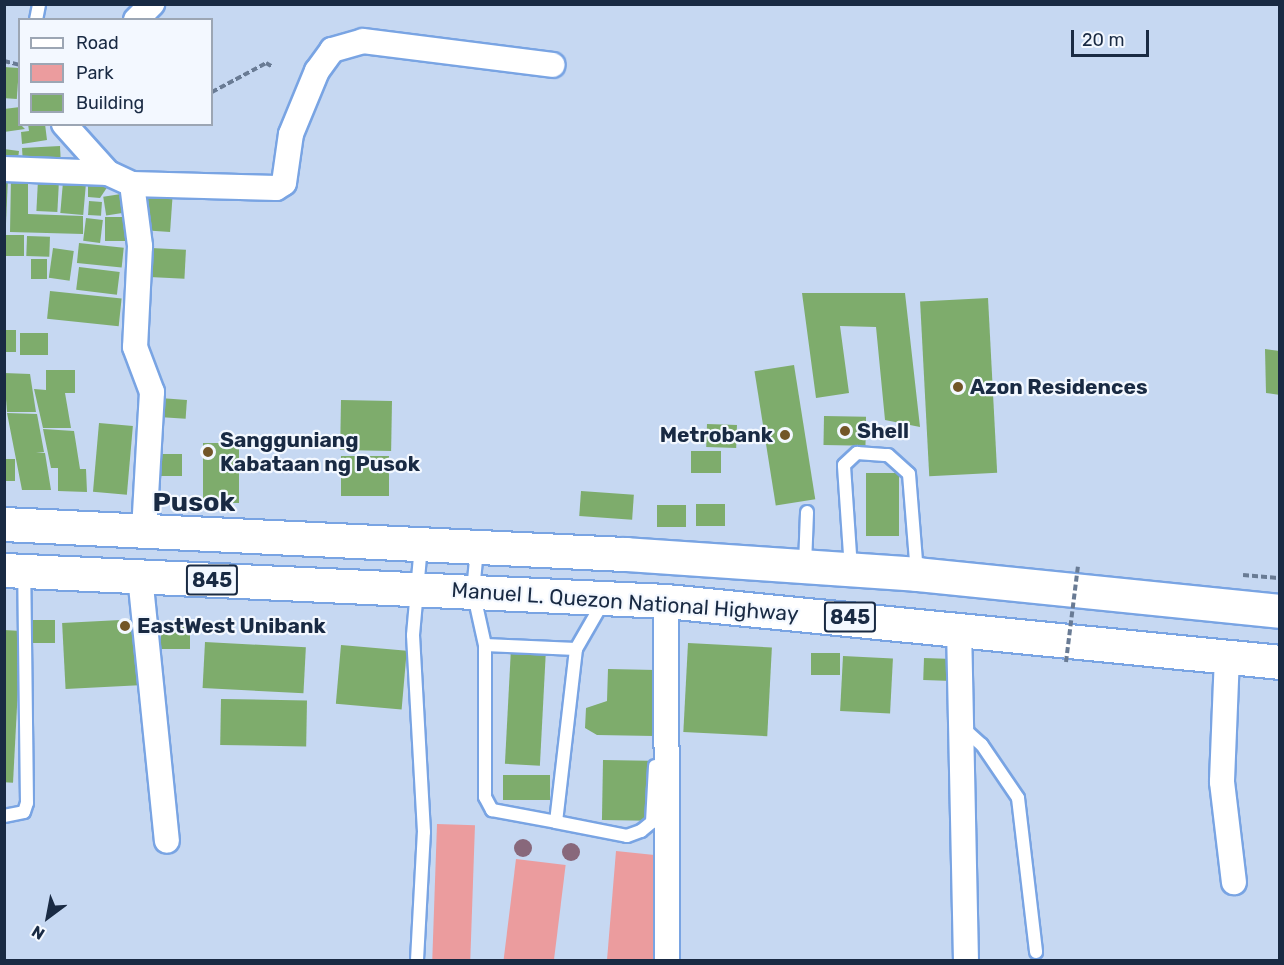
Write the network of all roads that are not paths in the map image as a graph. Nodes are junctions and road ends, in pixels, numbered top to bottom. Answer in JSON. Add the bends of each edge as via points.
{"nodes":[{"id":1,"x":152,"y":4,"type":"edge"},
{"id":2,"x":138,"y":18,"type":"edge"},
{"id":3,"x":552,"y":65,"type":"dead end"},
{"id":4,"x":66,"y":126,"type":"edge"},
{"id":5,"x":4,"y":168,"type":"edge"},
{"id":6,"x":108,"y":173,"type":"junction"},
{"id":7,"x":132,"y":184,"type":"junction"},
{"id":8,"x":807,"y":512,"type":"dead end"},
{"id":9,"x":4,"y":524,"type":"edge"},
{"id":10,"x":144,"y":531,"type":"junction"},
{"id":11,"x":421,"y":544,"type":"junction"},
{"id":12,"x":477,"y":548,"type":"junction"},
{"id":13,"x":805,"y":566,"type":"junction"},
{"id":14,"x":14,"y":570,"type":"edge"},
{"id":15,"x":851,"y":570,"type":"junction"},
{"id":16,"x":917,"y":574,"type":"junction"},
{"id":17,"x":140,"y":576,"type":"junction"},
{"id":18,"x":419,"y":589,"type":"junction"},
{"id":19,"x":473,"y":591,"type":"junction"},
{"id":20,"x":606,"y":599,"type":"junction"},
{"id":21,"x":661,"y":601,"type":"junction"},
{"id":22,"x":1280,"y":611,"type":"edge"},
{"id":23,"x":959,"y":627,"type":"junction"},
{"id":24,"x":485,"y":645,"type":"junction"},
{"id":25,"x":576,"y":649,"type":"junction"},
{"id":26,"x":1227,"y":656,"type":"junction"},
{"id":27,"x":1280,"y":662,"type":"edge"},
{"id":28,"x":961,"y":727,"type":"junction"},
{"id":29,"x":4,"y":816,"type":"edge"},
{"id":30,"x":556,"y":822,"type":"junction"},
{"id":31,"x":167,"y":841,"type":"dead end"},
{"id":32,"x":1234,"y":882,"type":"dead end"},
{"id":33,"x":1036,"y":952,"type":"dead end"},
{"id":34,"x":417,"y":960,"type":"edge"},
{"id":35,"x":667,"y":960,"type":"edge"},
{"id":36,"x":966,"y":960,"type":"edge"}],
"edges":[{"from":1,"to":2,"type":"street"},
{"from":3,"to":7,"type":"street","via":[[363,41],[332,51],[317,71],[291,134],[284,183],[276,188]]},
{"from":4,"to":6,"type":"street"},
{"from":5,"to":6,"type":"street"},
{"from":6,"to":7,"type":"street"},
{"from":7,"to":10,"type":"street","via":[[140,246],[135,347],[152,392]]},
{"from":8,"to":13,"type":"lane"},
{"from":9,"to":10,"type":"main road","name":"Manuel L. Quezon National Highway","number":"845"},
{"from":10,"to":11,"type":"main road","name":"Manuel L. Quezon National Highway","number":"845"},
{"from":11,"to":12,"type":"main road","name":"Manuel L. Quezon National Highway","number":"845"},
{"from":11,"to":18,"type":"lane"},
{"from":12,"to":13,"type":"main road","name":"Manuel L. Quezon National Highway","number":"845"},
{"from":12,"to":19,"type":"lane"},
{"from":13,"to":15,"type":"main road","name":"Manuel L. Quezon National Highway","number":"845"},
{"from":14,"to":17,"type":"main road","name":"Manuel L. Quezon National Highway","number":"845"},
{"from":14,"to":29,"type":"lane","via":[[27,803],[24,812]]},
{"from":15,"to":16,"type":"main road","name":"Manuel L. Quezon National Highway","number":"845"},
{"from":15,"to":16,"type":"lane","via":[[844,465],[857,453],[888,455],[909,474]]},
{"from":16,"to":22,"type":"main road","name":"Manuel L. Quezon National Highway","number":"845"},
{"from":17,"to":18,"type":"main road","name":"Manuel L. Quezon National Highway","number":"845"},
{"from":17,"to":31,"type":"street"},
{"from":18,"to":19,"type":"main road","name":"Manuel L. Quezon National Highway","number":"845"},
{"from":18,"to":34,"type":"lane","via":[[415,705],[424,832]]},
{"from":19,"to":20,"type":"main road","name":"Manuel L. Quezon National Highway","number":"845"},
{"from":19,"to":24,"type":"lane"},
{"from":20,"to":21,"type":"main road","name":"Manuel L. Quezon National Highway","number":"845"},
{"from":20,"to":25,"type":"lane"},
{"from":21,"to":23,"type":"main road","name":"Manuel L. Quezon National Highway","number":"845"},
{"from":21,"to":30,"type":"lane","via":[[652,822],[627,836]]},
{"from":21,"to":35,"type":"street"},
{"from":23,"to":26,"type":"main road","name":"Manuel L. Quezon National Highway","number":"845"},
{"from":23,"to":28,"type":"street"},
{"from":24,"to":25,"type":"lane"},
{"from":24,"to":30,"type":"lane","via":[[485,797],[492,810]]},
{"from":25,"to":30,"type":"lane","via":[[562,738]]},
{"from":26,"to":27,"type":"main road","name":"Manuel L. Quezon National Highway","number":"845"},
{"from":26,"to":32,"type":"street","via":[[1222,782]]},
{"from":28,"to":33,"type":"lane","via":[[982,745],[1018,798]]},
{"from":28,"to":36,"type":"street"}]}
